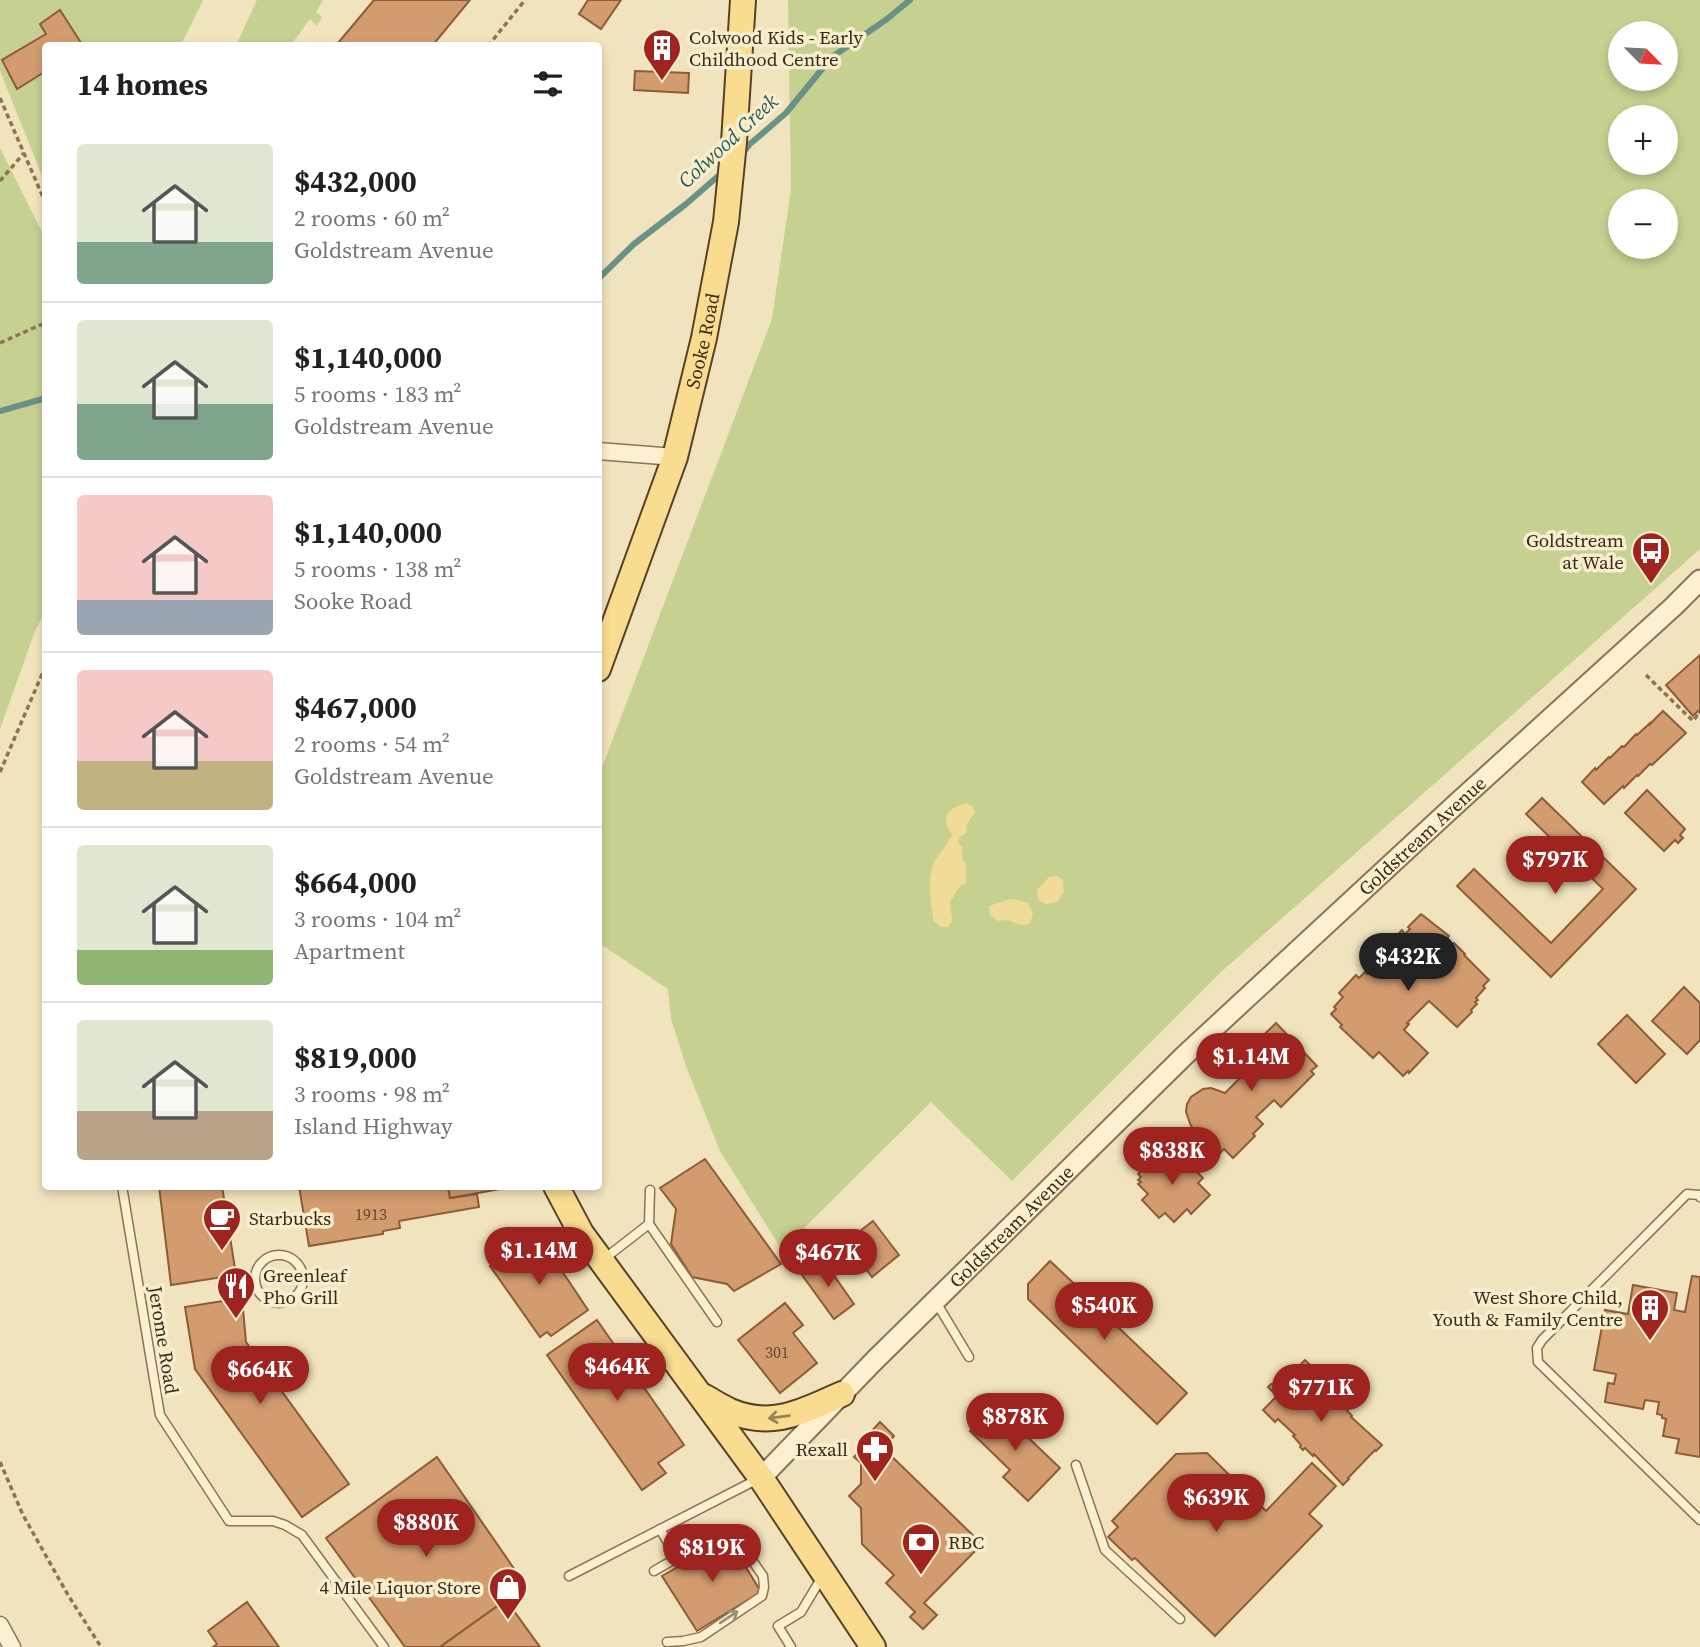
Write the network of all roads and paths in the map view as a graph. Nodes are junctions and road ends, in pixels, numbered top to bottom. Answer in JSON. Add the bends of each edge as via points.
{"nodes":[{"id":1,"x":525,"y":0,"type":"edge"},
{"id":2,"x":743,"y":0,"type":"edge"},
{"id":3,"x":491,"y":42,"type":"edge"},
{"id":4,"x":0,"y":98,"type":"edge"},
{"id":5,"x":24,"y":153,"type":"junction"},
{"id":6,"x":0,"y":181,"type":"edge"},
{"id":7,"x":42,"y":195,"type":"edge"},
{"id":8,"x":42,"y":325,"type":"edge"},
{"id":9,"x":0,"y":343,"type":"edge"},
{"id":10,"x":602,"y":452,"type":"edge"},
{"id":11,"x":675,"y":457,"type":"junction"},
{"id":12,"x":1700,"y":580,"type":"edge"},
{"id":13,"x":602,"y":658,"type":"edge"},
{"id":14,"x":42,"y":674,"type":"edge"},
{"id":15,"x":1646,"y":675,"type":"dead end"},
{"id":16,"x":1700,"y":719,"type":"edge"},
{"id":17,"x":0,"y":772,"type":"edge"},
{"id":18,"x":123,"y":1190,"type":"edge"},
{"id":19,"x":558,"y":1190,"type":"edge"},
{"id":20,"x":650,"y":1190,"type":"dead end"},
{"id":21,"x":1700,"y":1197,"type":"edge"},
{"id":22,"x":649,"y":1224,"type":"junction"},
{"id":23,"x":601,"y":1261,"type":"junction"},
{"id":24,"x":255,"y":1286,"type":"joint"},
{"id":25,"x":935,"y":1301,"type":"junction"},
{"id":26,"x":717,"y":1322,"type":"dead end"},
{"id":27,"x":969,"y":1357,"type":"dead end"},
{"id":28,"x":699,"y":1394,"type":"junction"},
{"id":29,"x":842,"y":1394,"type":"junction"},
{"id":30,"x":0,"y":1462,"type":"edge"},
{"id":31,"x":1076,"y":1465,"type":"dead end"},
{"id":32,"x":761,"y":1478,"type":"junction"},
{"id":33,"x":1700,"y":1520,"type":"edge"},
{"id":34,"x":660,"y":1529,"type":"junction"},
{"id":35,"x":677,"y":1558,"type":"junction"},
{"id":36,"x":654,"y":1571,"type":"dead end"},
{"id":37,"x":823,"y":1574,"type":"junction"},
{"id":38,"x":569,"y":1576,"type":"dead end"},
{"id":39,"x":1180,"y":1619,"type":"dead end"},
{"id":40,"x":0,"y":1625,"type":"edge"},
{"id":41,"x":667,"y":1642,"type":"dead end"},
{"id":42,"x":12,"y":1647,"type":"edge"},
{"id":43,"x":101,"y":1647,"type":"edge"},
{"id":44,"x":384,"y":1647,"type":"edge"},
{"id":45,"x":791,"y":1647,"type":"edge"},
{"id":46,"x":873,"y":1647,"type":"edge"}],
"edges":[{"from":1,"to":3,"type":"path"},
{"from":2,"to":11,"type":"main road","name":"Sooke Road","via":[[726,222]]},
{"from":4,"to":5,"type":"path"},
{"from":5,"to":6,"type":"path"},
{"from":5,"to":7,"type":"path"},
{"from":8,"to":9,"type":"path"},
{"from":10,"to":11,"type":"street"},
{"from":11,"to":13,"type":"main road","name":"Sooke Road"},
{"from":12,"to":25,"type":"street","name":"Goldstream Avenue","via":[[1144,1094]]},
{"from":14,"to":17,"type":"path"},
{"from":15,"to":16,"type":"path","via":[[1693,721]]},
{"from":18,"to":44,"type":"lane","name":"Jerome Road","via":[[160,1415],[229,1521],[273,1521],[302,1535]]},
{"from":19,"to":23,"type":"main road"},
{"from":20,"to":22,"type":"lane"},
{"from":21,"to":33,"type":"lane","via":[[1686,1194],[1537,1348],[1538,1363]]},
{"from":22,"to":23,"type":"lane"},
{"from":22,"to":26,"type":"lane"},
{"from":23,"to":28,"type":"main road"},
{"from":24,"to":24,"type":"lane","via":[[265,1300],[288,1302],[303,1285],[301,1269],[291,1258],[276,1255],[261,1263]]},
{"from":25,"to":27,"type":"lane"},
{"from":25,"to":29,"type":"street","name":"Goldstream Avenue"},
{"from":29,"to":28,"type":"main road","one_way":true,"via":[[788,1417],[762,1419],[731,1411]]},
{"from":28,"to":32,"type":"main road"},
{"from":29,"to":32,"type":"street","name":"Goldstream Avenue"},
{"from":30,"to":43,"type":"path","via":[[23,1515]]},
{"from":31,"to":39,"type":"lane","via":[[1105,1550]]},
{"from":32,"to":34,"type":"lane"},
{"from":32,"to":37,"type":"main road"},
{"from":34,"to":35,"type":"lane"},
{"from":34,"to":38,"type":"lane"},
{"from":35,"to":36,"type":"lane"},
{"from":41,"to":35,"type":"lane","one_way":true,"via":[[701,1637],[762,1596],[764,1587],[763,1576],[736,1537],[720,1533]]},
{"from":37,"to":45,"type":"lane","via":[[801,1612],[778,1626]]},
{"from":37,"to":46,"type":"main road"},
{"from":40,"to":42,"type":"street"}]}
